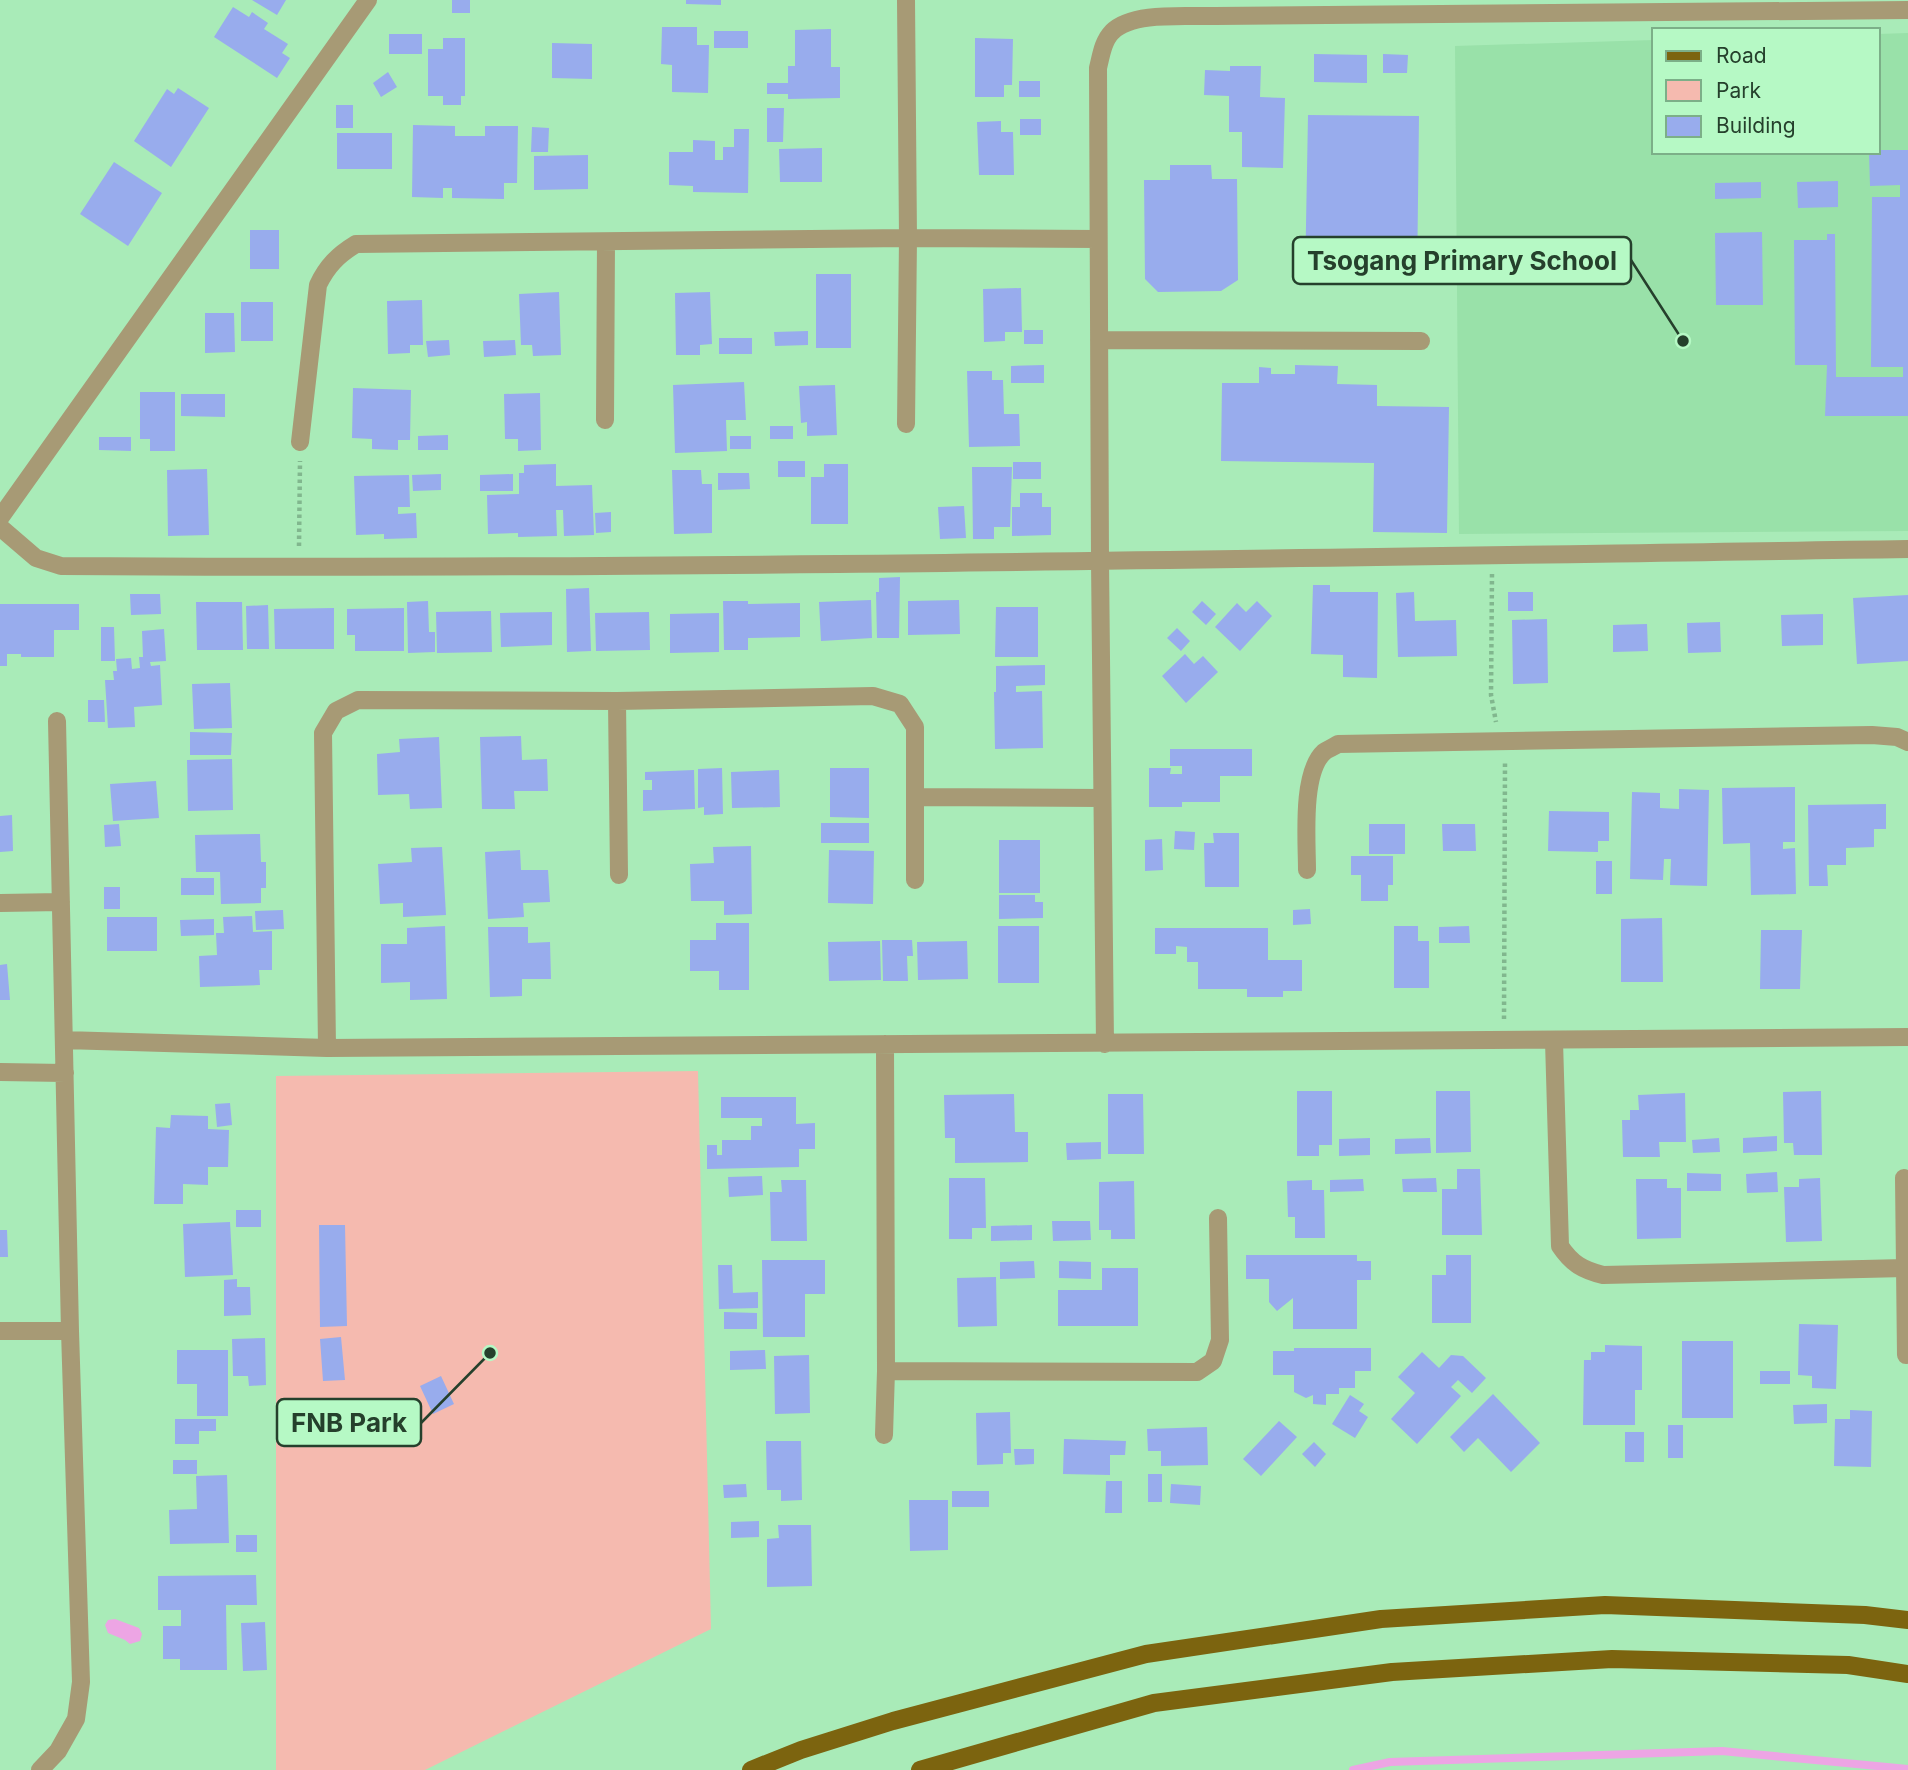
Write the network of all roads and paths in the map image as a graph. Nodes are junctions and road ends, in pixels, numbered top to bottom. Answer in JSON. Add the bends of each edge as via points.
{"nodes":[{"id":1,"x":368,"y":0,"type":"edge"},
{"id":2,"x":906,"y":0,"type":"edge"},
{"id":3,"x":1215,"y":8,"type":"edge"},
{"id":4,"x":1908,"y":10,"type":"edge"},
{"id":5,"x":908,"y":238,"type":"junction"},
{"id":6,"x":1098,"y":239,"type":"junction"},
{"id":7,"x":606,"y":242,"type":"junction"},
{"id":8,"x":1099,"y":340,"type":"junction"},
{"id":9,"x":1421,"y":341,"type":"dead end"},
{"id":10,"x":605,"y":420,"type":"dead end"},
{"id":11,"x":906,"y":424,"type":"dead end"},
{"id":12,"x":300,"y":442,"type":"joint"},
{"id":13,"x":0,"y":518,"type":"edge"},
{"id":14,"x":0,"y":527,"type":"edge"},
{"id":15,"x":1908,"y":549,"type":"edge"},
{"id":16,"x":1492,"y":555,"type":"junction"},
{"id":17,"x":1100,"y":561,"type":"junction"},
{"id":18,"x":299,"y":568,"type":"junction"},
{"id":19,"x":617,"y":701,"type":"junction"},
{"id":20,"x":57,"y":721,"type":"dead end"},
{"id":21,"x":1500,"y":740,"type":"junction"},
{"id":22,"x":1908,"y":742,"type":"edge"},
{"id":23,"x":915,"y":797,"type":"junction"},
{"id":24,"x":1102,"y":798,"type":"junction"},
{"id":25,"x":1307,"y":870,"type":"dead end"},
{"id":26,"x":619,"y":875,"type":"dead end"},
{"id":27,"x":915,"y":880,"type":"dead end"},
{"id":28,"x":61,"y":902,"type":"junction"},
{"id":29,"x":0,"y":903,"type":"edge"},
{"id":30,"x":1908,"y":1037,"type":"edge"},
{"id":31,"x":64,"y":1040,"type":"junction"},
{"id":32,"x":1504,"y":1041,"type":"junction"},
{"id":33,"x":1554,"y":1041,"type":"junction"},
{"id":34,"x":885,"y":1044,"type":"junction"},
{"id":35,"x":1105,"y":1044,"type":"junction"},
{"id":36,"x":327,"y":1048,"type":"junction"},
{"id":37,"x":0,"y":1072,"type":"edge"},
{"id":38,"x":65,"y":1073,"type":"junction"},
{"id":39,"x":1904,"y":1178,"type":"dead end"},
{"id":40,"x":1218,"y":1218,"type":"dead end"},
{"id":41,"x":1905,"y":1268,"type":"junction"},
{"id":42,"x":0,"y":1331,"type":"edge"},
{"id":43,"x":70,"y":1331,"type":"junction"},
{"id":44,"x":1906,"y":1355,"type":"dead end"},
{"id":45,"x":887,"y":1371,"type":"junction"},
{"id":46,"x":884,"y":1435,"type":"dead end"},
{"id":47,"x":1908,"y":1620,"type":"edge"},
{"id":48,"x":1908,"y":1674,"type":"edge"},
{"id":49,"x":40,"y":1770,"type":"edge"},
{"id":50,"x":751,"y":1770,"type":"edge"},
{"id":51,"x":920,"y":1770,"type":"edge"}],
"edges":[{"from":1,"to":13,"type":"street"},
{"from":2,"to":5,"type":"street"},
{"from":3,"to":4,"type":"street"},
{"from":3,"to":6,"type":"street","via":[[1123,23],[1110,33],[1098,68]]},
{"from":5,"to":6,"type":"street"},
{"from":5,"to":7,"type":"street"},
{"from":5,"to":11,"type":"street"},
{"from":6,"to":8,"type":"street"},
{"from":7,"to":10,"type":"street"},
{"from":7,"to":12,"type":"street","via":[[356,244],[344,251],[324,271],[318,285]]},
{"from":8,"to":9,"type":"street"},
{"from":8,"to":17,"type":"street"},
{"from":12,"to":18,"type":"path"},
{"from":14,"to":18,"type":"street","via":[[36,558],[61,566]]},
{"from":15,"to":16,"type":"street"},
{"from":16,"to":17,"type":"street"},
{"from":16,"to":21,"type":"path","via":[[1491,695]]},
{"from":17,"to":18,"type":"street"},
{"from":17,"to":24,"type":"street"},
{"from":19,"to":23,"type":"street","via":[[873,696],[900,704],[915,727]]},
{"from":19,"to":26,"type":"street"},
{"from":19,"to":36,"type":"street","via":[[358,700],[336,711],[323,733]]},
{"from":20,"to":28,"type":"street"},
{"from":21,"to":22,"type":"street","via":[[1872,735]]},
{"from":21,"to":25,"type":"street","via":[[1357,742],[1338,744],[1323,753],[1309,786]]},
{"from":21,"to":32,"type":"path","via":[[1505,765]]},
{"from":23,"to":24,"type":"street"},
{"from":23,"to":27,"type":"street"},
{"from":24,"to":35,"type":"street"},
{"from":28,"to":29,"type":"street"},
{"from":28,"to":31,"type":"street"},
{"from":30,"to":33,"type":"street"},
{"from":31,"to":36,"type":"street"},
{"from":31,"to":38,"type":"street"},
{"from":32,"to":33,"type":"street"},
{"from":32,"to":35,"type":"street"},
{"from":33,"to":41,"type":"street","via":[[1560,1246],[1584,1270],[1603,1276]]},
{"from":34,"to":35,"type":"street"},
{"from":34,"to":36,"type":"street"},
{"from":34,"to":45,"type":"street"},
{"from":37,"to":38,"type":"street"},
{"from":38,"to":43,"type":"street"},
{"from":39,"to":41,"type":"street"},
{"from":40,"to":45,"type":"street","via":[[1220,1340],[1213,1361],[1197,1372]]},
{"from":41,"to":44,"type":"street"},
{"from":42,"to":43,"type":"street"},
{"from":43,"to":49,"type":"street","via":[[81,1682],[76,1719],[58,1751]]},
{"from":45,"to":46,"type":"street"},
{"from":47,"to":50,"type":"main road","via":[[1605,1605],[1381,1619],[1146,1654],[894,1721]]},
{"from":48,"to":51,"type":"main road","via":[[1848,1665],[1612,1659],[1392,1672],[1154,1703]]}]}
